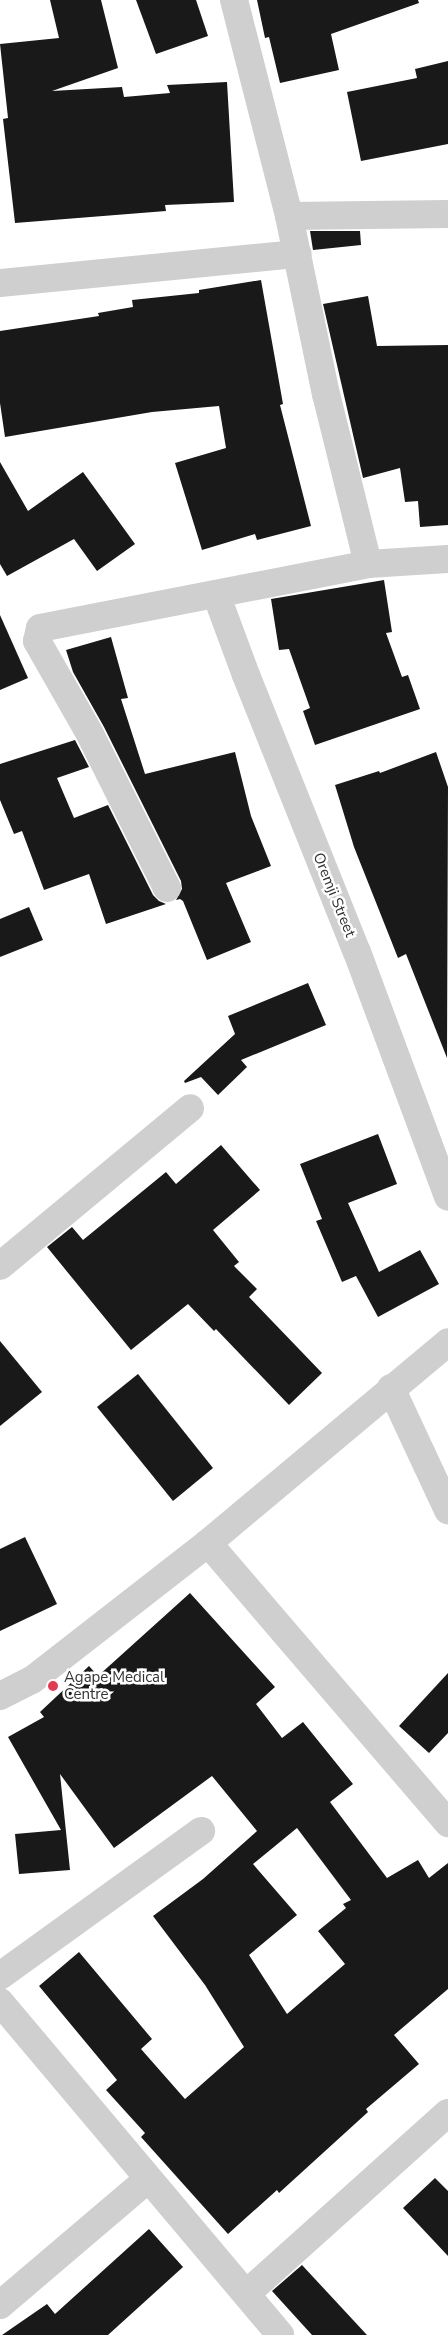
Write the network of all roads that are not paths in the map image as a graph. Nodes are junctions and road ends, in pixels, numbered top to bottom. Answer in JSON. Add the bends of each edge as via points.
{"nodes":[{"id":1,"x":234,"y":0,"type":"edge"},
{"id":2,"x":448,"y":214,"type":"edge"},
{"id":3,"x":289,"y":216,"type":"junction"},
{"id":4,"x":298,"y":254,"type":"junction"},
{"id":5,"x":0,"y":283,"type":"edge"},
{"id":6,"x":448,"y":559,"type":"edge"},
{"id":7,"x":368,"y":564,"type":"junction"},
{"id":8,"x":216,"y":594,"type":"junction"},
{"id":9,"x":166,"y":888,"type":"dead end"},
{"id":10,"x":190,"y":1108,"type":"dead end"},
{"id":11,"x":448,"y":1197,"type":"edge"},
{"id":12,"x":0,"y":1266,"type":"edge"},
{"id":13,"x":448,"y":1342,"type":"edge"},
{"id":14,"x":391,"y":1388,"type":"junction"},
{"id":15,"x":448,"y":1510,"type":"edge"},
{"id":16,"x":208,"y":1543,"type":"junction"},
{"id":17,"x":0,"y":1696,"type":"edge"},
{"id":18,"x":448,"y":1823,"type":"edge"},
{"id":19,"x":201,"y":1831,"type":"dead end"},
{"id":20,"x":0,"y":1976,"type":"edge"},
{"id":21,"x":0,"y":2002,"type":"edge"},
{"id":22,"x":448,"y":2113,"type":"edge"},
{"id":23,"x":147,"y":2180,"type":"junction"},
{"id":24,"x":246,"y":2294,"type":"junction"},
{"id":25,"x":0,"y":2305,"type":"edge"},
{"id":26,"x":280,"y":2335,"type":"edge"}],
"edges":[{"from":1,"to":3,"type":"street"},
{"from":2,"to":3,"type":"street"},
{"from":3,"to":4,"type":"street"},
{"from":4,"to":5,"type":"street"},
{"from":4,"to":7,"type":"street","via":[[326,394]]},
{"from":6,"to":7,"type":"street"},
{"from":7,"to":8,"type":"street"},
{"from":8,"to":9,"type":"street","via":[[40,628],[37,641],[90,734]]},
{"from":8,"to":11,"type":"street","name":"Oremji Street","via":[[357,952]]},
{"from":10,"to":12,"type":"street"},
{"from":13,"to":14,"type":"street"},
{"from":14,"to":15,"type":"street"},
{"from":14,"to":16,"type":"street"},
{"from":16,"to":17,"type":"street","via":[[32,1680]]},
{"from":16,"to":18,"type":"street"},
{"from":19,"to":20,"type":"street"},
{"from":21,"to":23,"type":"street"},
{"from":22,"to":24,"type":"street"},
{"from":23,"to":24,"type":"street"},
{"from":23,"to":25,"type":"street"},
{"from":24,"to":26,"type":"street"}]}
